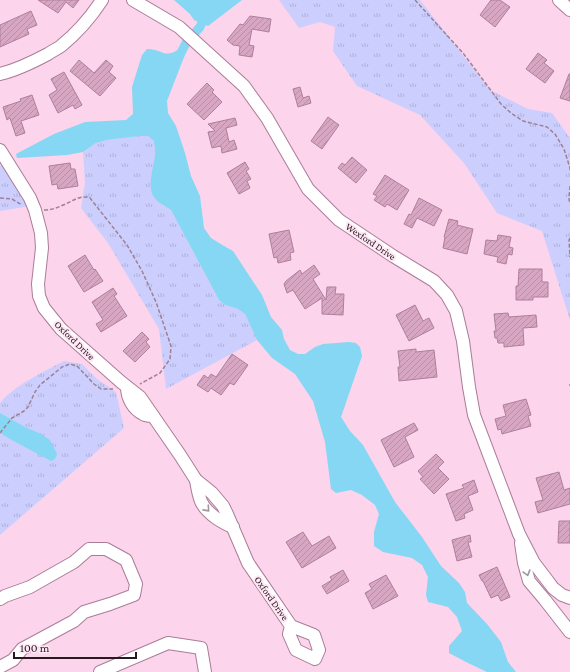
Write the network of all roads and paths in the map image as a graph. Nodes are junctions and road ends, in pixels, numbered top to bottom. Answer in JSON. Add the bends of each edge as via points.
{"nodes":[{"id":1,"x":102,"y":0,"type":"edge"},
{"id":2,"x":133,"y":0,"type":"edge"},
{"id":3,"x":416,"y":0,"type":"edge"},
{"id":4,"x":559,"y":0,"type":"edge"},
{"id":5,"x":570,"y":10,"type":"edge"},
{"id":6,"x":0,"y":74,"type":"edge"},
{"id":7,"x":0,"y":150,"type":"edge"},
{"id":8,"x":570,"y":172,"type":"edge"},
{"id":9,"x":570,"y":186,"type":"edge"},
{"id":10,"x":0,"y":198,"type":"edge"},
{"id":11,"x":570,"y":204,"type":"edge"},
{"id":12,"x":35,"y":210,"type":"junction"},
{"id":13,"x":570,"y":238,"type":"edge"},
{"id":14,"x":570,"y":257,"type":"edge"},
{"id":15,"x":127,"y":387,"type":"junction"},
{"id":16,"x":0,"y":433,"type":"edge"},
{"id":17,"x":519,"y":534,"type":"junction"},
{"id":18,"x":570,"y":598,"type":"edge"},
{"id":19,"x":0,"y":599,"type":"edge"},
{"id":20,"x":292,"y":626,"type":"dead end"},
{"id":21,"x":570,"y":632,"type":"edge"},
{"id":22,"x":0,"y":668,"type":"edge"},
{"id":23,"x":100,"y":672,"type":"edge"},
{"id":24,"x":205,"y":672,"type":"edge"}],
"edges":[{"from":1,"to":6,"type":"street","via":[[80,28],[61,46],[38,59]]},
{"from":2,"to":17,"type":"street","name":"Wexford Drive","via":[[179,28],[244,86],[267,118],[308,189],[339,220],[434,281],[447,295],[456,311],[463,341],[474,415]]},
{"from":3,"to":8,"type":"path","via":[[463,53],[511,114],[523,121],[547,127],[555,134],[564,149]]},
{"from":4,"to":5,"type":"street"},
{"from":7,"to":12,"type":"street","name":"Oxford Drive"},
{"from":9,"to":11,"type":"path"},
{"from":10,"to":12,"type":"path","via":[[12,199]]},
{"from":12,"to":15,"type":"street","name":"Oxford Drive","via":[[42,248],[39,296],[44,308],[61,329]]},
{"from":12,"to":15,"type":"path","via":[[50,210],[77,198],[90,198],[128,245],[142,271],[165,327],[171,346],[170,359],[160,373],[141,384]]},
{"from":13,"to":14,"type":"path"},
{"from":15,"to":16,"type":"path","via":[[101,389],[77,366],[70,364],[62,367],[40,385],[28,407],[12,418]]},
{"from":15,"to":20,"type":"street","name":"Oxford Drive","via":[[140,397],[196,480],[223,506],[248,563]]},
{"from":17,"to":18,"type":"street","name":"Wexford Drive","via":[[534,563],[553,588]]},
{"from":17,"to":21,"type":"street","name":"Wexford Drive","one_way":true,"via":[[529,582]]},
{"from":19,"to":22,"type":"street","via":[[30,587],[74,562],[89,549],[106,549],[126,560],[136,584],[134,595],[84,612],[74,621],[22,649],[13,660]]},
{"from":23,"to":24,"type":"street","via":[[168,643],[201,648]]}]}
